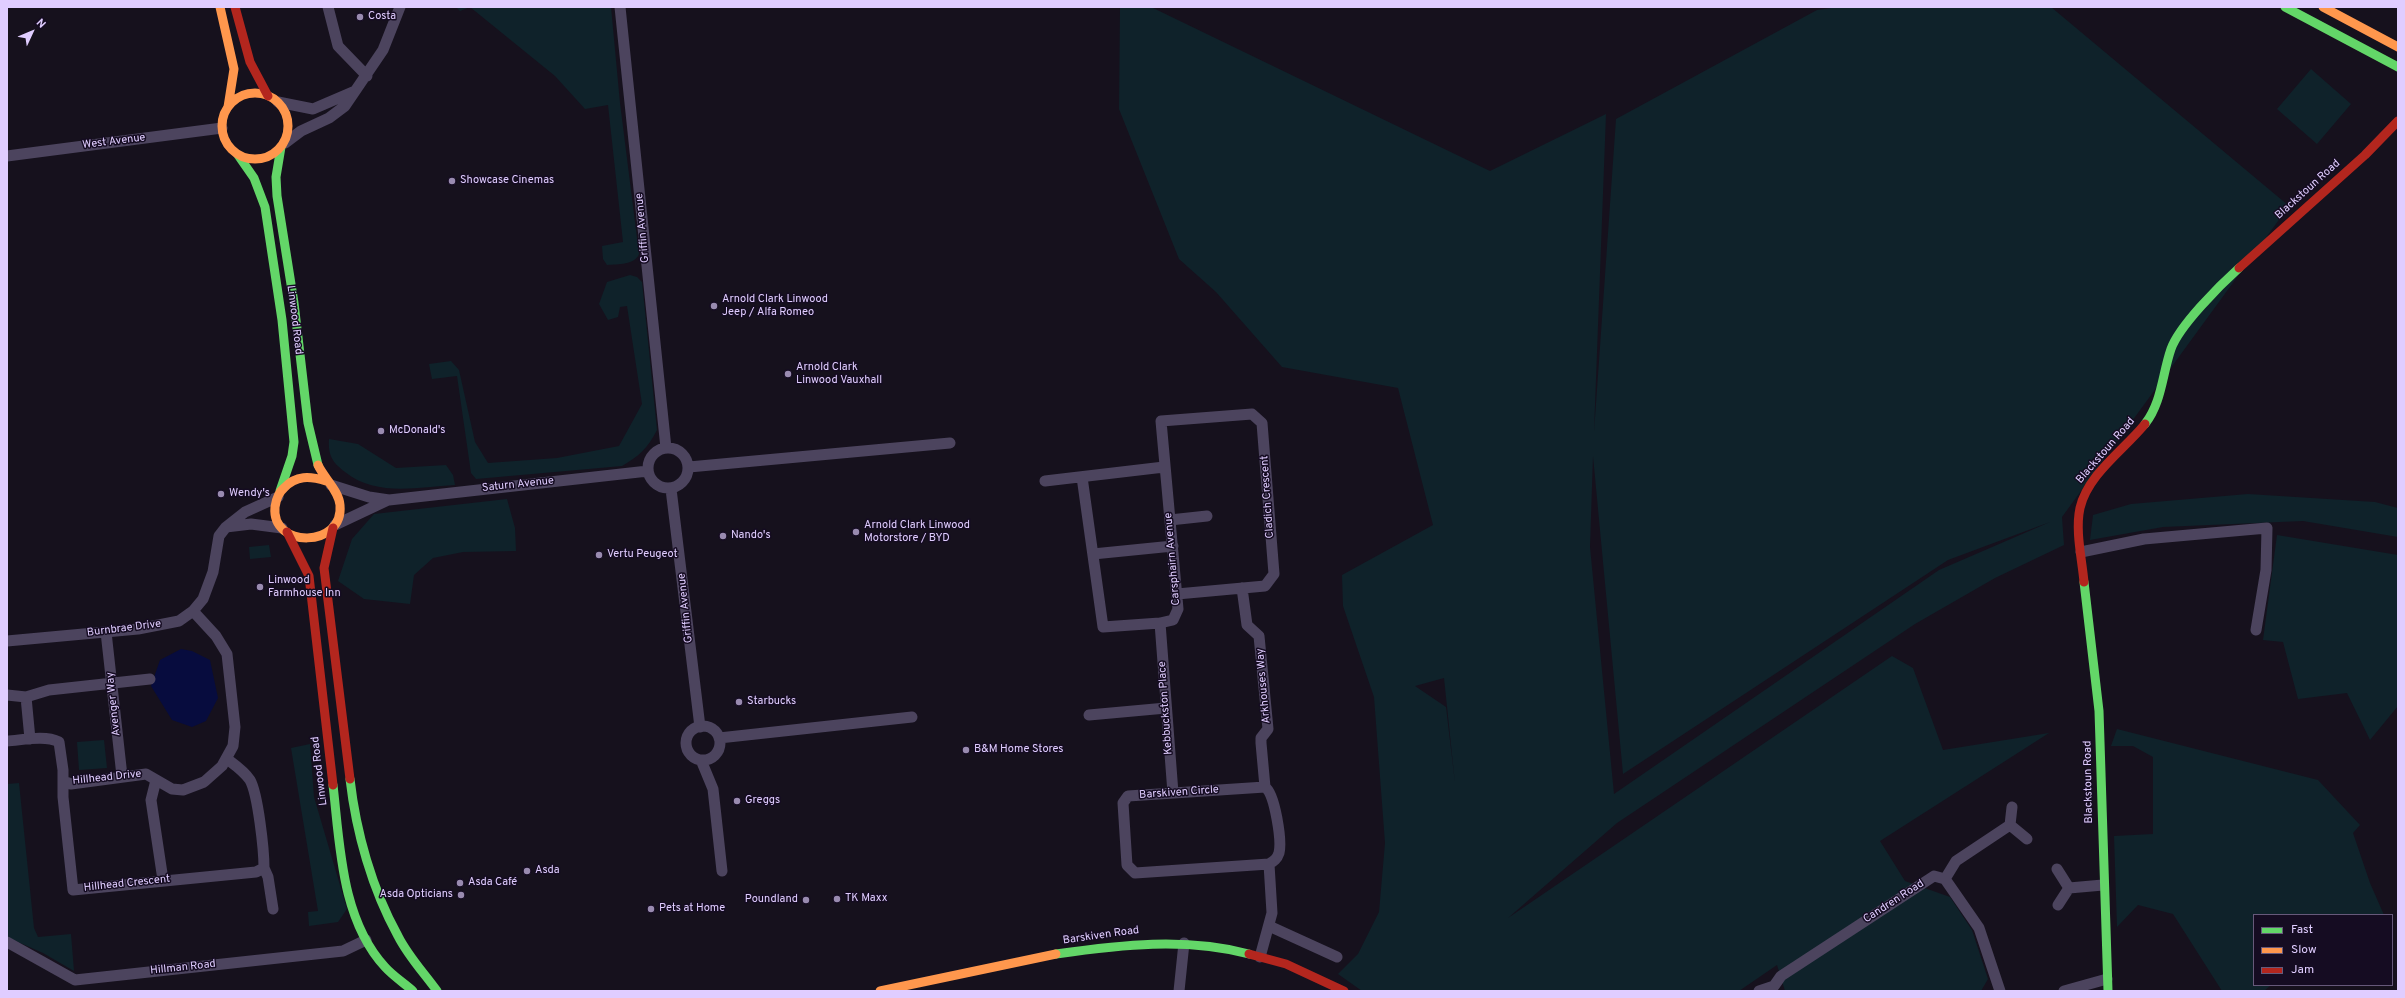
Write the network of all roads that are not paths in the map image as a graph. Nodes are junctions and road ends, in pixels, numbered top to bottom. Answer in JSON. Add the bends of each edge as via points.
{"nodes":[{"id":1,"x":220,"y":7,"type":"edge"},
{"id":2,"x":235,"y":7,"type":"edge"},
{"id":3,"x":328,"y":7,"type":"edge"},
{"id":4,"x":393,"y":7,"type":"edge"},
{"id":5,"x":400,"y":7,"type":"edge"},
{"id":6,"x":620,"y":7,"type":"edge"},
{"id":7,"x":2285,"y":7,"type":"edge"},
{"id":8,"x":2323,"y":7,"type":"edge"},
{"id":9,"x":388,"y":40,"type":"junction"},
{"id":10,"x":2398,"y":47,"type":"edge"},
{"id":11,"x":2398,"y":67,"type":"edge"},
{"id":12,"x":367,"y":76,"type":"junction"},
{"id":13,"x":354,"y":91,"type":"junction"},
{"id":14,"x":273,"y":99,"type":"junction"},
{"id":15,"x":228,"y":107,"type":"junction"},
{"id":16,"x":2398,"y":121,"type":"edge"},
{"id":17,"x":222,"y":128,"type":"junction"},
{"id":18,"x":283,"y":145,"type":"junction"},
{"id":19,"x":238,"y":155,"type":"junction"},
{"id":20,"x":7,"y":156,"type":"edge"},
{"id":21,"x":1161,"y":421,"type":"joint"},
{"id":22,"x":950,"y":443,"type":"dead end"},
{"id":23,"x":666,"y":448,"type":"junction"},
{"id":24,"x":689,"y":467,"type":"junction"},
{"id":25,"x":1164,"y":467,"type":"junction"},
{"id":26,"x":648,"y":471,"type":"junction"},
{"id":27,"x":1082,"y":477,"type":"junction"},
{"id":28,"x":1045,"y":481,"type":"dead end"},
{"id":29,"x":328,"y":483,"type":"junction"},
{"id":30,"x":671,"y":489,"type":"junction"},
{"id":31,"x":278,"y":495,"type":"junction"},
{"id":32,"x":389,"y":500,"type":"junction"},
{"id":33,"x":1207,"y":516,"type":"dead end"},
{"id":34,"x":1170,"y":520,"type":"junction"},
{"id":35,"x":226,"y":527,"type":"junction"},
{"id":36,"x":334,"y":527,"type":"junction"},
{"id":37,"x":285,"y":530,"type":"junction"},
{"id":38,"x":1173,"y":546,"type":"junction"},
{"id":39,"x":2081,"y":552,"type":"junction"},
{"id":40,"x":1093,"y":554,"type":"junction"},
{"id":41,"x":1242,"y":588,"type":"junction"},
{"id":42,"x":1177,"y":594,"type":"junction"},
{"id":43,"x":193,"y":611,"type":"junction"},
{"id":44,"x":1160,"y":623,"type":"junction"},
{"id":45,"x":2256,"y":630,"type":"dead end"},
{"id":46,"x":106,"y":632,"type":"junction"},
{"id":47,"x":7,"y":641,"type":"edge"},
{"id":48,"x":150,"y":679,"type":"dead end"},
{"id":49,"x":108,"y":683,"type":"junction"},
{"id":50,"x":7,"y":695,"type":"edge"},
{"id":51,"x":26,"y":697,"type":"junction"},
{"id":52,"x":1166,"y":708,"type":"junction"},
{"id":53,"x":1089,"y":715,"type":"dead end"},
{"id":54,"x":912,"y":717,"type":"dead end"},
{"id":55,"x":700,"y":727,"type":"junction"},
{"id":56,"x":719,"y":738,"type":"junction"},
{"id":57,"x":30,"y":739,"type":"junction"},
{"id":58,"x":7,"y":741,"type":"edge"},
{"id":59,"x":227,"y":759,"type":"junction"},
{"id":60,"x":701,"y":760,"type":"junction"},
{"id":61,"x":122,"y":776,"type":"junction"},
{"id":62,"x":156,"y":780,"type":"junction"},
{"id":63,"x":63,"y":781,"type":"junction"},
{"id":64,"x":1265,"y":787,"type":"junction"},
{"id":65,"x":1173,"y":793,"type":"junction"},
{"id":66,"x":2012,"y":806,"type":"dead end"},
{"id":67,"x":2010,"y":825,"type":"junction"},
{"id":68,"x":2028,"y":839,"type":"dead end"},
{"id":69,"x":1269,"y":864,"type":"junction"},
{"id":70,"x":264,"y":868,"type":"junction"},
{"id":71,"x":2057,"y":869,"type":"dead end"},
{"id":72,"x":722,"y":871,"type":"dead end"},
{"id":73,"x":1945,"y":879,"type":"junction"},
{"id":74,"x":163,"y":880,"type":"junction"},
{"id":75,"x":2104,"y":885,"type":"junction"},
{"id":76,"x":2069,"y":888,"type":"junction"},
{"id":77,"x":2058,"y":905,"type":"dead end"},
{"id":78,"x":273,"y":909,"type":"dead end"},
{"id":79,"x":1269,"y":926,"type":"junction"},
{"id":80,"x":366,"y":940,"type":"junction"},
{"id":81,"x":7,"y":942,"type":"edge"},
{"id":82,"x":1184,"y":944,"type":"junction"},
{"id":83,"x":1260,"y":957,"type":"junction"},
{"id":84,"x":1337,"y":957,"type":"dead end"},
{"id":85,"x":2107,"y":979,"type":"junction"},
{"id":86,"x":75,"y":980,"type":"junction"},
{"id":87,"x":1775,"y":989,"type":"edge"},
{"id":88,"x":75,"y":991,"type":"edge"},
{"id":89,"x":413,"y":991,"type":"edge"},
{"id":90,"x":437,"y":991,"type":"edge"},
{"id":91,"x":880,"y":991,"type":"edge"},
{"id":92,"x":1179,"y":991,"type":"edge"},
{"id":93,"x":1344,"y":991,"type":"edge"},
{"id":94,"x":1760,"y":991,"type":"edge"},
{"id":95,"x":2000,"y":991,"type":"edge"},
{"id":96,"x":2064,"y":991,"type":"edge"},
{"id":97,"x":2108,"y":991,"type":"edge"}],
"edges":[{"from":1,"to":15,"type":"main road","via":[[234,69]]},
{"from":2,"to":14,"type":"main road","via":[[250,62]]},
{"from":3,"to":12,"type":"street","via":[[338,46]]},
{"from":4,"to":9,"type":"street"},
{"from":5,"to":9,"type":"street"},
{"from":6,"to":23,"type":"street","name":"Griffin Avenue"},
{"from":7,"to":11,"type":"main road"},
{"from":8,"to":10,"type":"main road"},
{"from":9,"to":12,"type":"street"},
{"from":12,"to":13,"type":"street"},
{"from":13,"to":14,"type":"street","via":[[313,109]]},
{"from":13,"to":18,"type":"street","via":[[350,100],[338,112],[301,131]]},
{"from":14,"to":15,"type":"main road","via":[[257,93],[246,94]]},
{"from":14,"to":18,"type":"main road","via":[[285,111],[288,122]]},
{"from":15,"to":17,"type":"main road","via":[[223,117]]},
{"from":16,"to":39,"type":"main road","name":"Blackstoun Road","via":[[2365,155],[2236,271],[2179,332],[2172,342],[2155,407],[2144,427],[2087,489],[2080,508]]},
{"from":17,"to":19,"type":"main road","via":[[230,148]]},
{"from":17,"to":20,"type":"street","name":"West Avenue"},
{"from":18,"to":19,"type":"main road","via":[[269,157],[258,160]]},
{"from":18,"to":29,"type":"main road","name":"Linwood Road","via":[[276,177],[277,196],[296,316],[311,439]]},
{"from":19,"to":31,"type":"main road","name":"Linwood Road","via":[[254,178],[265,207],[282,320],[294,442],[292,456]]},
{"from":21,"to":25,"type":"street","name":"Carsphairn Avenue"},
{"from":21,"to":41,"type":"street","name":"Cladich Crescent","via":[[1252,414],[1262,423],[1274,574],[1265,586]]},
{"from":22,"to":24,"type":"street"},
{"from":23,"to":24,"type":"street","via":[[681,452]]},
{"from":23,"to":26,"type":"street","via":[[654,454]]},
{"from":24,"to":30,"type":"street","via":[[685,480]]},
{"from":25,"to":27,"type":"street"},
{"from":25,"to":34,"type":"street","name":"Carsphairn Avenue"},
{"from":26,"to":30,"type":"street","via":[[654,483]]},
{"from":26,"to":32,"type":"street","name":"Saturn Avenue"},
{"from":27,"to":28,"type":"street"},
{"from":27,"to":40,"type":"street","name":"Carsphairn Avenue"},
{"from":29,"to":31,"type":"main road","via":[[311,476],[295,478],[286,484]]},
{"from":29,"to":32,"type":"street","name":"Saturn Avenue","via":[[368,497]]},
{"from":29,"to":36,"type":"main road","via":[[339,498],[340,509]]},
{"from":30,"to":55,"type":"street","name":"Griffin Avenue"},
{"from":31,"to":35,"type":"street","name":"Burnbrae Drive","via":[[245,512]]},
{"from":31,"to":37,"type":"main road","via":[[276,514]]},
{"from":32,"to":36,"type":"street","name":"Saturn Avenue"},
{"from":33,"to":34,"type":"street"},
{"from":34,"to":38,"type":"street","name":"Carsphairn Avenue"},
{"from":35,"to":37,"type":"street","via":[[251,524]]},
{"from":35,"to":43,"type":"street","name":"Burnbrae Drive","via":[[219,536],[213,572],[203,599]]},
{"from":36,"to":37,"type":"main road","via":[[325,535],[306,540],[296,538]]},
{"from":36,"to":90,"type":"main road","via":[[324,568],[352,799],[367,861],[398,937]]},
{"from":37,"to":80,"type":"main road","name":"Linwood Road","via":[[309,576],[343,869],[357,921]]},
{"from":38,"to":40,"type":"street"},
{"from":38,"to":42,"type":"street","name":"Carsphairn Avenue"},
{"from":39,"to":45,"type":"street","via":[[2144,539],[2268,528],[2266,570]]},
{"from":39,"to":75,"type":"main road","name":"Blackstoun Road","via":[[2099,711]]},
{"from":40,"to":44,"type":"street","name":"Carsphairn Avenue","via":[[1103,627]]},
{"from":41,"to":42,"type":"street","name":"Cladich Crescent"},
{"from":41,"to":64,"type":"street","name":"Arkhouses Way","via":[[1247,625],[1259,636],[1265,680],[1268,729],[1261,738],[1261,743]]},
{"from":42,"to":44,"type":"street","name":"Carsphairn Avenue","via":[[1178,609],[1173,620]]},
{"from":43,"to":46,"type":"street","name":"Burnbrae Drive","via":[[179,621]]},
{"from":43,"to":59,"type":"street","via":[[216,636],[227,654],[234,727],[233,746]]},
{"from":44,"to":52,"type":"street","name":"Kebbuckston Place"},
{"from":46,"to":47,"type":"street","name":"Burnbrae Drive"},
{"from":46,"to":49,"type":"street","name":"Avenger Way"},
{"from":48,"to":49,"type":"street"},
{"from":49,"to":51,"type":"street","via":[[49,690]]},
{"from":49,"to":61,"type":"street","name":"Avenger Way"},
{"from":50,"to":51,"type":"street"},
{"from":51,"to":57,"type":"street"},
{"from":52,"to":53,"type":"street"},
{"from":52,"to":65,"type":"street","name":"Kebbuckston Place"},
{"from":54,"to":56,"type":"street"},
{"from":55,"to":56,"type":"street","via":[[710,728]]},
{"from":55,"to":60,"type":"street","via":[[690,732],[686,746],[692,756]]},
{"from":56,"to":60,"type":"street","via":[[719,749],[716,754],[707,760]]},
{"from":57,"to":58,"type":"street","name":"Hillhead Drive"},
{"from":57,"to":63,"type":"street","name":"Hillhead Drive","via":[[59,742]]},
{"from":59,"to":62,"type":"street","name":"Hillhead Drive","via":[[216,773],[204,782],[183,790],[172,790]]},
{"from":59,"to":70,"type":"street","via":[[240,768],[250,780],[255,794]]},
{"from":60,"to":72,"type":"street","via":[[713,788]]},
{"from":61,"to":62,"type":"street","name":"Hillhead Drive","via":[[146,774]]},
{"from":61,"to":63,"type":"street","name":"Hillhead Drive","via":[[70,784]]},
{"from":62,"to":74,"type":"street","via":[[151,800]]},
{"from":63,"to":74,"type":"street","name":"Hillhead Crescent","via":[[62,796],[73,890]]},
{"from":64,"to":65,"type":"street","name":"Barskiven Circle"},
{"from":64,"to":69,"type":"street","via":[[1275,804],[1280,851],[1276,860]]},
{"from":65,"to":69,"type":"street","name":"Barskiven Circle","via":[[1128,796],[1123,803],[1127,865],[1135,873]]},
{"from":66,"to":67,"type":"street"},
{"from":67,"to":68,"type":"street"},
{"from":67,"to":73,"type":"street","via":[[1956,861]]},
{"from":69,"to":79,"type":"street","via":[[1272,913]]},
{"from":70,"to":74,"type":"street","name":"Hillhead Crescent","via":[[256,872]]},
{"from":70,"to":78,"type":"street"},
{"from":71,"to":76,"type":"street"},
{"from":73,"to":87,"type":"street","name":"Candren Road","via":[[1934,876],[1781,976]]},
{"from":73,"to":95,"type":"street","via":[[1980,928]]},
{"from":75,"to":76,"type":"street"},
{"from":75,"to":85,"type":"main road","name":"Blackstoun Road"},
{"from":76,"to":77,"type":"street"},
{"from":79,"to":83,"type":"street"},
{"from":79,"to":84,"type":"street"},
{"from":80,"to":86,"type":"street","name":"Hillman Road","via":[[343,950]]},
{"from":80,"to":89,"type":"main road","name":"Linwood Road","via":[[385,967]]},
{"from":81,"to":86,"type":"street"},
{"from":82,"to":83,"type":"main road","name":"Barskiven Road","via":[[1218,946]]},
{"from":82,"to":91,"type":"main road","name":"Barskiven Road","via":[[1155,942],[1109,945]]},
{"from":82,"to":92,"type":"street"},
{"from":83,"to":93,"type":"main road","name":"Barskiven Road","via":[[1293,966]]},
{"from":85,"to":96,"type":"street"},
{"from":85,"to":97,"type":"main road","name":"Blackstoun Road"},
{"from":86,"to":88,"type":"street"},
{"from":87,"to":94,"type":"street","name":"Candren Road"}]}
